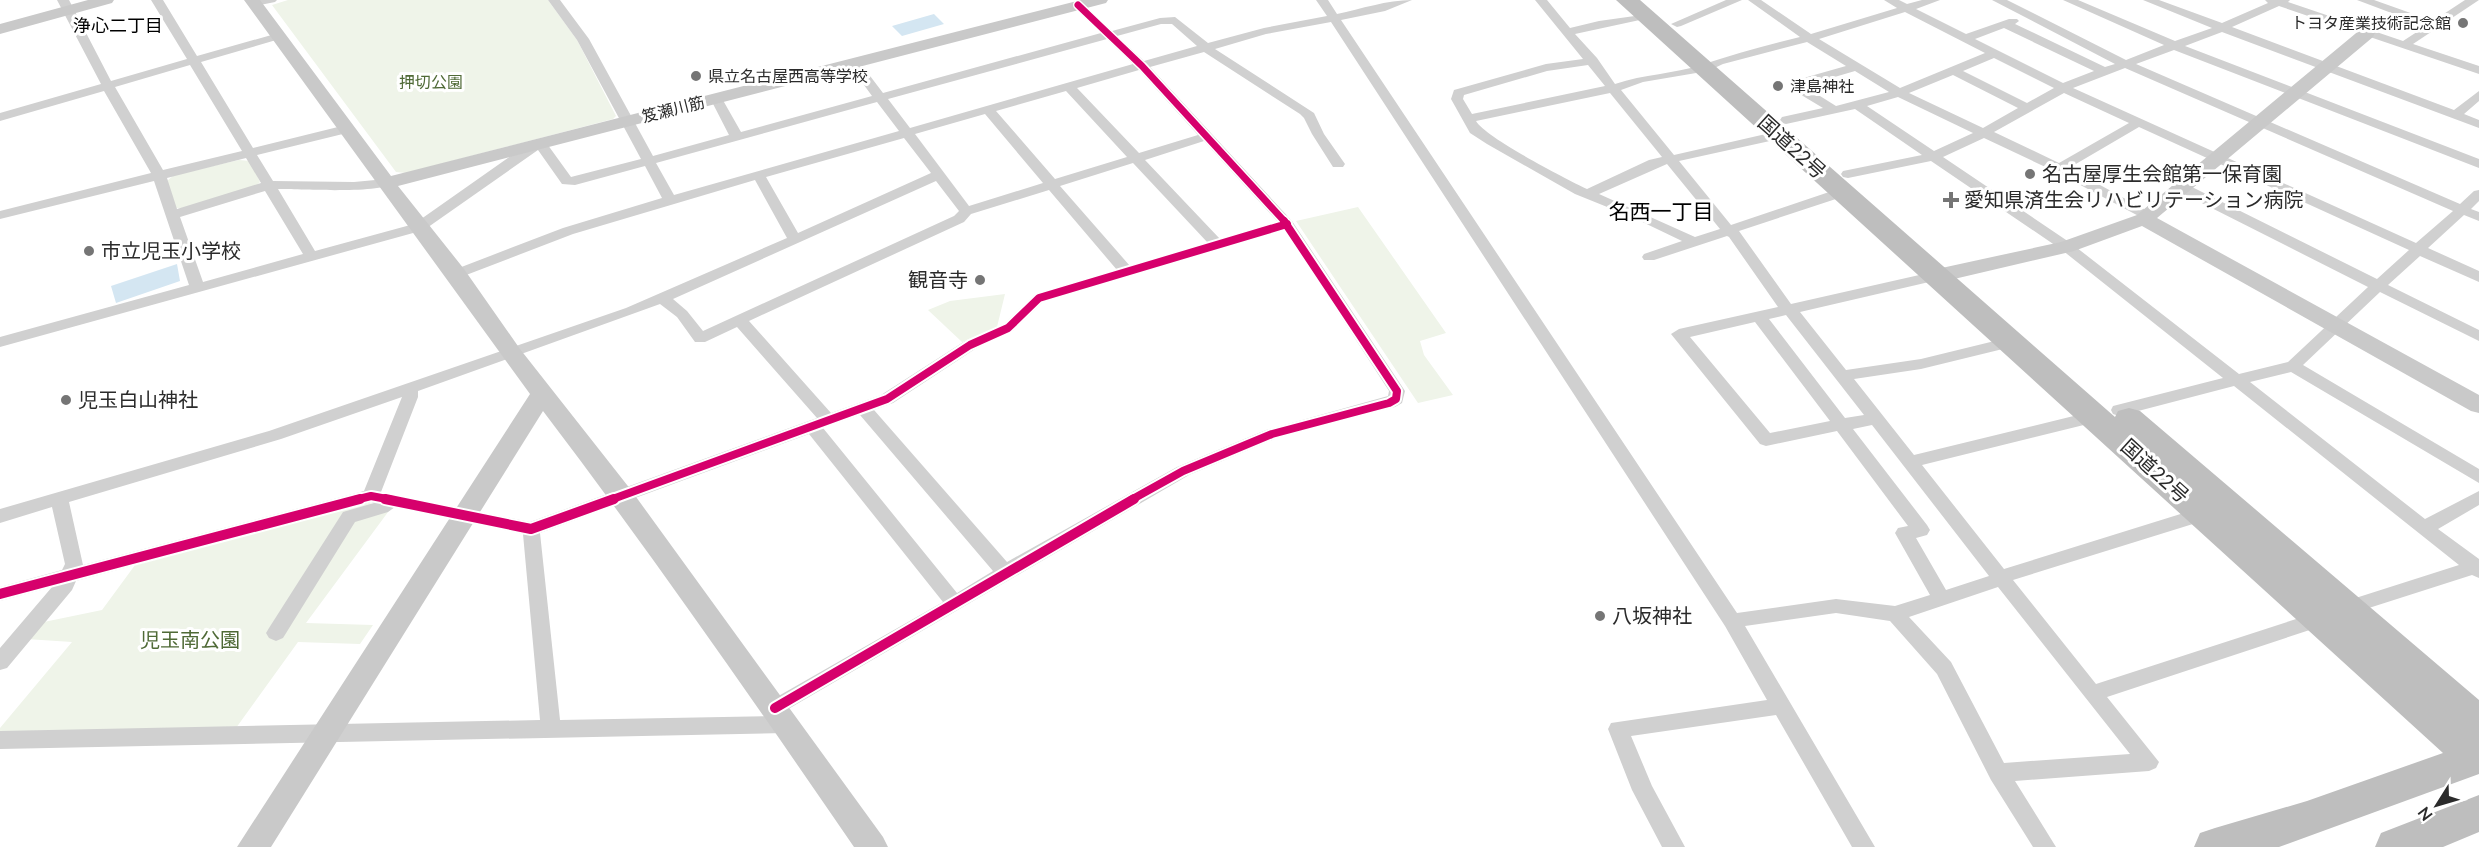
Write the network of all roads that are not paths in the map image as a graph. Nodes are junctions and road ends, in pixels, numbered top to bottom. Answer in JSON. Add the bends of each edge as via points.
{"nodes":[{"id":1,"x":106,"y":0,"type":"edge"},
{"id":2,"x":157,"y":0,"type":"edge"},
{"id":3,"x":555,"y":0,"type":"edge"},
{"id":4,"x":1100,"y":0,"type":"edge"},
{"id":5,"x":1322,"y":0,"type":"edge"},
{"id":6,"x":1406,"y":0,"type":"edge"},
{"id":7,"x":1541,"y":0,"type":"edge"},
{"id":8,"x":1736,"y":0,"type":"edge"},
{"id":9,"x":1755,"y":0,"type":"edge"},
{"id":10,"x":1890,"y":0,"type":"edge"},
{"id":11,"x":1934,"y":0,"type":"edge"},
{"id":12,"x":1998,"y":0,"type":"edge"},
{"id":13,"x":2069,"y":0,"type":"edge"},
{"id":14,"x":2149,"y":0,"type":"edge"},
{"id":15,"x":2363,"y":0,"type":"edge"},
{"id":16,"x":2450,"y":0,"type":"edge"},
{"id":17,"x":260,"y":1,"type":"edge"},
{"id":18,"x":2277,"y":1,"type":"edge"},
{"id":19,"x":2469,"y":3,"type":"edge"},
{"id":20,"x":66,"y":5,"type":"edge"},
{"id":21,"x":1078,"y":5,"type":"junction"},
{"id":22,"x":1641,"y":5,"type":"edge"},
{"id":23,"x":1907,"y":9,"type":"junction"},
{"id":24,"x":2030,"y":14,"type":"junction"},
{"id":25,"x":1333,"y":18,"type":"junction"},
{"id":26,"x":1677,"y":24,"type":"junction"},
{"id":27,"x":2005,"y":24,"type":"junction"},
{"id":28,"x":2434,"y":25,"type":"junction"},
{"id":29,"x":2221,"y":28,"type":"junction"},
{"id":30,"x":0,"y":29,"type":"edge"},
{"id":31,"x":1568,"y":33,"type":"junction"},
{"id":32,"x":2367,"y":33,"type":"junction"},
{"id":33,"x":1109,"y":35,"type":"junction"},
{"id":34,"x":279,"y":36,"type":"junction"},
{"id":35,"x":1809,"y":38,"type":"junction"},
{"id":36,"x":1966,"y":38,"type":"junction"},
{"id":37,"x":2173,"y":45,"type":"junction"},
{"id":38,"x":2404,"y":45,"type":"junction"},
{"id":39,"x":1206,"y":48,"type":"junction"},
{"id":40,"x":1995,"y":53,"type":"junction"},
{"id":41,"x":194,"y":61,"type":"junction"},
{"id":42,"x":1593,"y":61,"type":"junction"},
{"id":43,"x":854,"y":63,"type":"junction"},
{"id":44,"x":2123,"y":63,"type":"junction"},
{"id":45,"x":1711,"y":65,"type":"junction"},
{"id":46,"x":1142,"y":66,"type":"junction"},
{"id":47,"x":1856,"y":67,"type":"junction"},
{"id":48,"x":2327,"y":67,"type":"junction"},
{"id":49,"x":1953,"y":70,"type":"junction"},
{"id":50,"x":2479,"y":70,"type":"edge"},
{"id":51,"x":2103,"y":71,"type":"junction"},
{"id":52,"x":108,"y":86,"type":"junction"},
{"id":53,"x":1069,"y":87,"type":"junction"},
{"id":54,"x":1614,"y":87,"type":"junction"},
{"id":55,"x":2063,"y":88,"type":"junction"},
{"id":56,"x":1899,"y":93,"type":"junction"},
{"id":57,"x":2296,"y":93,"type":"junction"},
{"id":58,"x":2479,"y":95,"type":"edge"},
{"id":59,"x":879,"y":97,"type":"junction"},
{"id":60,"x":716,"y":98,"type":"junction"},
{"id":61,"x":1857,"y":105,"type":"junction"},
{"id":62,"x":2027,"y":108,"type":"junction"},
{"id":63,"x":988,"y":110,"type":"junction"},
{"id":64,"x":1835,"y":110,"type":"junction"},
{"id":65,"x":2456,"y":115,"type":"junction"},
{"id":66,"x":0,"y":117,"type":"edge"},
{"id":67,"x":1468,"y":119,"type":"junction"},
{"id":68,"x":626,"y":121,"type":"junction"},
{"id":69,"x":2139,"y":122,"type":"junction"},
{"id":70,"x":2260,"y":123,"type":"junction"},
{"id":71,"x":2479,"y":124,"type":"edge"},
{"id":72,"x":1782,"y":127,"type":"junction"},
{"id":73,"x":346,"y":129,"type":"junction"},
{"id":74,"x":1985,"y":132,"type":"junction"},
{"id":75,"x":906,"y":133,"type":"junction"},
{"id":76,"x":1207,"y":136,"type":"junction"},
{"id":77,"x":737,"y":137,"type":"junction"},
{"id":78,"x":538,"y":144,"type":"junction"},
{"id":79,"x":251,"y":153,"type":"junction"},
{"id":80,"x":1933,"y":157,"type":"junction"},
{"id":81,"x":1135,"y":158,"type":"junction"},
{"id":82,"x":1670,"y":158,"type":"junction"},
{"id":83,"x":2219,"y":158,"type":"junction"},
{"id":84,"x":648,"y":160,"type":"junction"},
{"id":85,"x":498,"y":163,"type":"junction"},
{"id":86,"x":1338,"y":164,"type":"dead end"},
{"id":87,"x":2479,"y":164,"type":"edge"},
{"id":88,"x":2059,"y":168,"type":"junction"},
{"id":89,"x":938,"y":175,"type":"junction"},
{"id":90,"x":159,"y":176,"type":"junction"},
{"id":91,"x":759,"y":176,"type":"junction"},
{"id":92,"x":386,"y":183,"type":"junction"},
{"id":93,"x":1846,"y":183,"type":"junction"},
{"id":94,"x":1052,"y":184,"type":"junction"},
{"id":95,"x":270,"y":185,"type":"junction"},
{"id":96,"x":2183,"y":188,"type":"junction"},
{"id":97,"x":1588,"y":194,"type":"junction"},
{"id":98,"x":2479,"y":194,"type":"edge"},
{"id":99,"x":670,"y":200,"type":"junction"},
{"id":100,"x":2462,"y":210,"type":"junction"},
{"id":101,"x":966,"y":211,"type":"junction"},
{"id":102,"x":0,"y":215,"type":"edge"},
{"id":103,"x":172,"y":215,"type":"junction"},
{"id":104,"x":2479,"y":217,"type":"edge"},
{"id":105,"x":2146,"y":218,"type":"junction"},
{"id":106,"x":1287,"y":224,"type":"junction"},
{"id":107,"x":419,"y":227,"type":"junction"},
{"id":108,"x":1728,"y":230,"type":"junction"},
{"id":109,"x":795,"y":240,"type":"junction"},
{"id":110,"x":1695,"y":242,"type":"junction"},
{"id":111,"x":1218,"y":245,"type":"junction"},
{"id":112,"x":2067,"y":247,"type":"junction"},
{"id":113,"x":2418,"y":250,"type":"junction"},
{"id":114,"x":312,"y":257,"type":"junction"},
{"id":115,"x":1649,"y":257,"type":"dead end"},
{"id":116,"x":1128,"y":273,"type":"junction"},
{"id":117,"x":456,"y":274,"type":"junction"},
{"id":118,"x":1948,"y":274,"type":"junction"},
{"id":119,"x":2479,"y":277,"type":"edge"},
{"id":120,"x":2379,"y":286,"type":"junction"},
{"id":121,"x":197,"y":287,"type":"junction"},
{"id":122,"x":663,"y":299,"type":"junction"},
{"id":123,"x":1789,"y":309,"type":"junction"},
{"id":124,"x":1759,"y":316,"type":"junction"},
{"id":125,"x":739,"y":320,"type":"junction"},
{"id":126,"x":2335,"y":325,"type":"junction"},
{"id":127,"x":2479,"y":336,"type":"edge"},
{"id":128,"x":0,"y":342,"type":"edge"},
{"id":129,"x":2011,"y":342,"type":"junction"},
{"id":130,"x":512,"y":354,"type":"junction"},
{"id":131,"x":2294,"y":366,"type":"junction"},
{"id":132,"x":1842,"y":376,"type":"junction"},
{"id":133,"x":2236,"y":381,"type":"junction"},
{"id":134,"x":410,"y":388,"type":"junction"},
{"id":135,"x":542,"y":394,"type":"junction"},
{"id":136,"x":2479,"y":405,"type":"edge"},
{"id":137,"x":863,"y":408,"type":"junction"},
{"id":138,"x":2107,"y":413,"type":"junction"},
{"id":139,"x":1875,"y":419,"type":"junction"},
{"id":140,"x":821,"y":424,"type":"junction"},
{"id":141,"x":1839,"y":424,"type":"junction"},
{"id":142,"x":1909,"y":462,"type":"junction"},
{"id":143,"x":2479,"y":477,"type":"edge"},
{"id":144,"x":370,"y":496,"type":"junction"},
{"id":145,"x":621,"y":497,"type":"junction"},
{"id":146,"x":2479,"y":497,"type":"edge"},
{"id":147,"x":59,"y":498,"type":"junction"},
{"id":148,"x":391,"y":501,"type":"junction"},
{"id":149,"x":2203,"y":514,"type":"junction"},
{"id":150,"x":0,"y":516,"type":"edge"},
{"id":151,"x":464,"y":517,"type":"junction"},
{"id":152,"x":2424,"y":528,"type":"junction"},
{"id":153,"x":531,"y":529,"type":"junction"},
{"id":154,"x":2478,"y":568,"type":"edge"},
{"id":155,"x":1005,"y":572,"type":"junction"},
{"id":156,"x":70,"y":574,"type":"junction"},
{"id":157,"x":2000,"y":578,"type":"junction"},
{"id":158,"x":0,"y":594,"type":"edge"},
{"id":159,"x":1941,"y":598,"type":"junction"},
{"id":160,"x":956,"y":604,"type":"junction"},
{"id":161,"x":1895,"y":614,"type":"junction"},
{"id":162,"x":2334,"y":614,"type":"junction"},
{"id":163,"x":1732,"y":621,"type":"junction"},
{"id":164,"x":276,"y":633,"type":"dead end"},
{"id":165,"x":0,"y":662,"type":"edge"},
{"id":166,"x":2092,"y":694,"type":"junction"},
{"id":167,"x":1782,"y":705,"type":"junction"},
{"id":168,"x":781,"y":716,"type":"junction"},
{"id":169,"x":2479,"y":723,"type":"edge"},
{"id":170,"x":551,"y":729,"type":"junction"},
{"id":171,"x":325,"y":735,"type":"junction"},
{"id":172,"x":0,"y":740,"type":"edge"},
{"id":173,"x":1998,"y":773,"type":"junction"},
{"id":174,"x":2479,"y":813,"type":"edge"},
{"id":175,"x":253,"y":847,"type":"edge"},
{"id":176,"x":872,"y":847,"type":"edge"},
{"id":177,"x":1674,"y":847,"type":"edge"},
{"id":178,"x":1864,"y":847,"type":"edge"},
{"id":179,"x":2045,"y":847,"type":"edge"},
{"id":180,"x":2215,"y":847,"type":"edge"},
{"id":181,"x":2396,"y":847,"type":"edge"}],
"edges":[{"from":1,"to":20,"type":"street"},
{"from":2,"to":41,"type":"street"},
{"from":3,"to":68,"type":"street","via":[[583,39]]},
{"from":4,"to":21,"type":"street","name":"笈瀬川筋"},
{"from":5,"to":25,"type":"street"},
{"from":6,"to":25,"type":"street"},
{"from":7,"to":31,"type":"street"},
{"from":8,"to":26,"type":"street"},
{"from":9,"to":35,"type":"street"},
{"from":10,"to":23,"type":"street"},
{"from":11,"to":23,"type":"street"},
{"from":12,"to":24,"type":"street"},
{"from":13,"to":37,"type":"street"},
{"from":14,"to":29,"type":"street"},
{"from":15,"to":28,"type":"street"},
{"from":16,"to":19,"type":"street"},
{"from":17,"to":34,"type":"street"},
{"from":18,"to":29,"type":"street"},
{"from":18,"to":32,"type":"street"},
{"from":19,"to":28,"type":"street"},
{"from":20,"to":30,"type":"street"},
{"from":20,"to":52,"type":"street"},
{"from":21,"to":33,"type":"street"},
{"from":21,"to":43,"type":"street","name":"笈瀬川筋"},
{"from":22,"to":26,"type":"highway","name":"国道22号"},
{"from":22,"to":31,"type":"street"},
{"from":22,"to":45,"type":"highway","name":"国道22号"},
{"from":23,"to":35,"type":"street"},
{"from":23,"to":36,"type":"street"},
{"from":24,"to":27,"type":"street"},
{"from":24,"to":44,"type":"street"},
{"from":25,"to":39,"type":"street","via":[[1264,31]]},
{"from":25,"to":163,"type":"street"},
{"from":26,"to":45,"type":"highway","name":"国道22号"},
{"from":27,"to":36,"type":"street"},
{"from":27,"to":51,"type":"street"},
{"from":28,"to":38,"type":"street"},
{"from":29,"to":37,"type":"street"},
{"from":29,"to":48,"type":"street"},
{"from":31,"to":42,"type":"street"},
{"from":32,"to":38,"type":"street"},
{"from":32,"to":48,"type":"street"},
{"from":33,"to":39,"type":"street","via":[[1175,20]]},
{"from":33,"to":46,"type":"street"},
{"from":33,"to":59,"type":"street"},
{"from":34,"to":41,"type":"street"},
{"from":34,"to":73,"type":"street"},
{"from":35,"to":45,"type":"street"},
{"from":35,"to":47,"type":"street"},
{"from":36,"to":40,"type":"street"},
{"from":37,"to":44,"type":"street"},
{"from":37,"to":57,"type":"street"},
{"from":38,"to":50,"type":"street"},
{"from":39,"to":46,"type":"street"},
{"from":39,"to":86,"type":"street","via":[[1310,116]]},
{"from":40,"to":49,"type":"street"},
{"from":40,"to":55,"type":"street"},
{"from":41,"to":52,"type":"street"},
{"from":41,"to":79,"type":"street"},
{"from":42,"to":54,"type":"street"},
{"from":42,"to":67,"type":"street","via":[[1546,68],[1458,93],[1457,99]]},
{"from":43,"to":59,"type":"street"},
{"from":43,"to":60,"type":"street","name":"笈瀬川筋"},
{"from":44,"to":51,"type":"street"},
{"from":44,"to":70,"type":"street"},
{"from":45,"to":54,"type":"street"},
{"from":45,"to":72,"type":"highway","name":"国道22号"},
{"from":46,"to":53,"type":"street"},
{"from":46,"to":76,"type":"street"},
{"from":47,"to":56,"type":"street"},
{"from":47,"to":64,"type":"street","via":[[1797,84]]},
{"from":48,"to":57,"type":"street"},
{"from":48,"to":65,"type":"street"},
{"from":49,"to":56,"type":"street"},
{"from":49,"to":62,"type":"street"},
{"from":51,"to":55,"type":"street"},
{"from":52,"to":66,"type":"street"},
{"from":52,"to":90,"type":"street"},
{"from":53,"to":63,"type":"street"},
{"from":53,"to":81,"type":"street"},
{"from":54,"to":67,"type":"street"},
{"from":54,"to":82,"type":"street"},
{"from":55,"to":62,"type":"street"},
{"from":55,"to":69,"type":"street"},
{"from":56,"to":61,"type":"street"},
{"from":56,"to":74,"type":"street"},
{"from":57,"to":70,"type":"street"},
{"from":57,"to":87,"type":"street"},
{"from":58,"to":65,"type":"street"},
{"from":59,"to":75,"type":"street"},
{"from":59,"to":77,"type":"street"},
{"from":60,"to":68,"type":"street","name":"笈瀬川筋"},
{"from":60,"to":77,"type":"street"},
{"from":61,"to":64,"type":"street"},
{"from":61,"to":80,"type":"street"},
{"from":62,"to":74,"type":"street"},
{"from":63,"to":75,"type":"street"},
{"from":63,"to":94,"type":"street"},
{"from":64,"to":72,"type":"street"},
{"from":65,"to":71,"type":"street"},
{"from":67,"to":97,"type":"street","via":[[1475,130],[1492,141]]},
{"from":68,"to":78,"type":"street","name":"笈瀬川筋"},
{"from":68,"to":84,"type":"street"},
{"from":69,"to":83,"type":"street"},
{"from":69,"to":88,"type":"street"},
{"from":70,"to":83,"type":"street"},
{"from":70,"to":100,"type":"street"},
{"from":72,"to":82,"type":"street"},
{"from":72,"to":93,"type":"highway","name":"国道22号"},
{"from":73,"to":79,"type":"street"},
{"from":73,"to":92,"type":"street"},
{"from":74,"to":80,"type":"street"},
{"from":74,"to":88,"type":"street"},
{"from":75,"to":89,"type":"street"},
{"from":75,"to":91,"type":"street"},
{"from":76,"to":81,"type":"street"},
{"from":76,"to":106,"type":"street"},
{"from":77,"to":84,"type":"street"},
{"from":78,"to":84,"type":"street","via":[[567,181]]},
{"from":78,"to":85,"type":"street","name":"笈瀬川筋"},
{"from":79,"to":90,"type":"street"},
{"from":79,"to":95,"type":"street"},
{"from":80,"to":93,"type":"street"},
{"from":80,"to":112,"type":"street"},
{"from":81,"to":94,"type":"street"},
{"from":81,"to":111,"type":"street"},
{"from":82,"to":97,"type":"street","via":[[1642,167]]},
{"from":82,"to":108,"type":"street"},
{"from":83,"to":96,"type":"street"},
{"from":83,"to":113,"type":"street"},
{"from":84,"to":99,"type":"street"},
{"from":85,"to":92,"type":"street","name":"笈瀬川筋"},
{"from":85,"to":107,"type":"street"},
{"from":88,"to":105,"type":"street"},
{"from":89,"to":101,"type":"street"},
{"from":89,"to":109,"type":"street"},
{"from":90,"to":102,"type":"street"},
{"from":90,"to":103,"type":"street"},
{"from":91,"to":99,"type":"street"},
{"from":91,"to":109,"type":"street"},
{"from":92,"to":95,"type":"street"},
{"from":92,"to":107,"type":"street"},
{"from":93,"to":108,"type":"street"},
{"from":93,"to":118,"type":"highway","name":"国道22号"},
{"from":94,"to":101,"type":"street"},
{"from":94,"to":116,"type":"street"},
{"from":95,"to":103,"type":"street"},
{"from":95,"to":114,"type":"street"},
{"from":96,"to":105,"type":"street"},
{"from":96,"to":120,"type":"street"},
{"from":97,"to":110,"type":"street"},
{"from":98,"to":100,"type":"street"},
{"from":99,"to":117,"type":"street","via":[[568,231]]},
{"from":100,"to":104,"type":"street"},
{"from":100,"to":113,"type":"street"},
{"from":101,"to":125,"type":"street","via":[[959,219]]},
{"from":103,"to":121,"type":"street"},
{"from":105,"to":112,"type":"street"},
{"from":105,"to":126,"type":"street"},
{"from":106,"to":111,"type":"street"},
{"from":106,"to":155,"type":"street","via":[[1397,391],[1396,399],[1272,434],[1206,461]]},
{"from":107,"to":114,"type":"street"},
{"from":107,"to":117,"type":"street"},
{"from":108,"to":110,"type":"street"},
{"from":108,"to":123,"type":"street"},
{"from":109,"to":122,"type":"street"},
{"from":110,"to":115,"type":"street"},
{"from":111,"to":116,"type":"street"},
{"from":112,"to":118,"type":"street"},
{"from":112,"to":133,"type":"street"},
{"from":113,"to":119,"type":"street"},
{"from":113,"to":120,"type":"street"},
{"from":114,"to":121,"type":"street"},
{"from":116,"to":137,"type":"street","via":[[1039,298],[1008,328],[970,345],[887,399]]},
{"from":117,"to":130,"type":"street"},
{"from":118,"to":123,"type":"street"},
{"from":118,"to":129,"type":"highway","name":"国道22号"},
{"from":118,"to":138,"type":"highway","name":"国道22号"},
{"from":120,"to":126,"type":"street"},
{"from":120,"to":127,"type":"street"},
{"from":121,"to":128,"type":"street"},
{"from":122,"to":125,"type":"street","via":[[682,314],[700,338]]},
{"from":122,"to":130,"type":"street"},
{"from":123,"to":124,"type":"street"},
{"from":123,"to":132,"type":"street"},
{"from":124,"to":141,"type":"street"},
{"from":124,"to":141,"type":"street","via":[[1679,334],[1766,440]]},
{"from":125,"to":140,"type":"street"},
{"from":126,"to":131,"type":"street"},
{"from":126,"to":136,"type":"street"},
{"from":129,"to":132,"type":"street","via":[[1921,364]]},
{"from":129,"to":138,"type":"highway","name":"国道22号"},
{"from":130,"to":134,"type":"street"},
{"from":130,"to":135,"type":"street"},
{"from":131,"to":133,"type":"street"},
{"from":131,"to":143,"type":"street"},
{"from":132,"to":139,"type":"street"},
{"from":133,"to":138,"type":"street"},
{"from":133,"to":152,"type":"street"},
{"from":134,"to":144,"type":"street","via":[[410,397]]},
{"from":134,"to":147,"type":"street","via":[[275,435]]},
{"from":135,"to":145,"type":"street"},
{"from":135,"to":151,"type":"street"},
{"from":137,"to":140,"type":"street"},
{"from":137,"to":155,"type":"street"},
{"from":138,"to":142,"type":"street"},
{"from":138,"to":149,"type":"highway","name":"国道22号"},
{"from":138,"to":162,"type":"highway","name":"国道22号"},
{"from":139,"to":141,"type":"street"},
{"from":139,"to":142,"type":"street"},
{"from":140,"to":145,"type":"street"},
{"from":140,"to":160,"type":"street"},
{"from":141,"to":159,"type":"street","via":[[1921,530],[1904,533]]},
{"from":142,"to":157,"type":"street"},
{"from":144,"to":148,"type":"street"},
{"from":144,"to":156,"type":"street"},
{"from":145,"to":153,"type":"street"},
{"from":145,"to":168,"type":"street"},
{"from":146,"to":152,"type":"street"},
{"from":147,"to":150,"type":"street"},
{"from":147,"to":156,"type":"street","via":[[74,564]]},
{"from":148,"to":151,"type":"street"},
{"from":148,"to":164,"type":"street","via":[[349,517]]},
{"from":149,"to":157,"type":"street"},
{"from":149,"to":162,"type":"highway","name":"国道22号"},
{"from":151,"to":153,"type":"street"},
{"from":151,"to":171,"type":"street"},
{"from":152,"to":154,"type":"street"},
{"from":153,"to":170,"type":"street"},
{"from":154,"to":162,"type":"street"},
{"from":155,"to":160,"type":"street"},
{"from":156,"to":158,"type":"street"},
{"from":156,"to":165,"type":"street"},
{"from":157,"to":159,"type":"street"},
{"from":157,"to":166,"type":"street"},
{"from":159,"to":161,"type":"street"},
{"from":160,"to":168,"type":"street"},
{"from":161,"to":163,"type":"street","via":[[1836,606]]},
{"from":161,"to":173,"type":"street","via":[[1944,668]]},
{"from":162,"to":166,"type":"street"},
{"from":162,"to":169,"type":"highway","name":"国道22号"},
{"from":162,"to":180,"type":"highway","name":"国道22号","via":[[2476,758],[2307,820]]},
{"from":163,"to":167,"type":"street"},
{"from":166,"to":173,"type":"street","via":[[2149,762]]},
{"from":167,"to":177,"type":"street","via":[[1618,729],[1643,790]]},
{"from":167,"to":178,"type":"street"},
{"from":168,"to":170,"type":"street"},
{"from":168,"to":176,"type":"street"},
{"from":170,"to":171,"type":"street"},
{"from":171,"to":172,"type":"street"},
{"from":171,"to":175,"type":"street"},
{"from":173,"to":179,"type":"street"},
{"from":174,"to":181,"type":"highway"}]}
